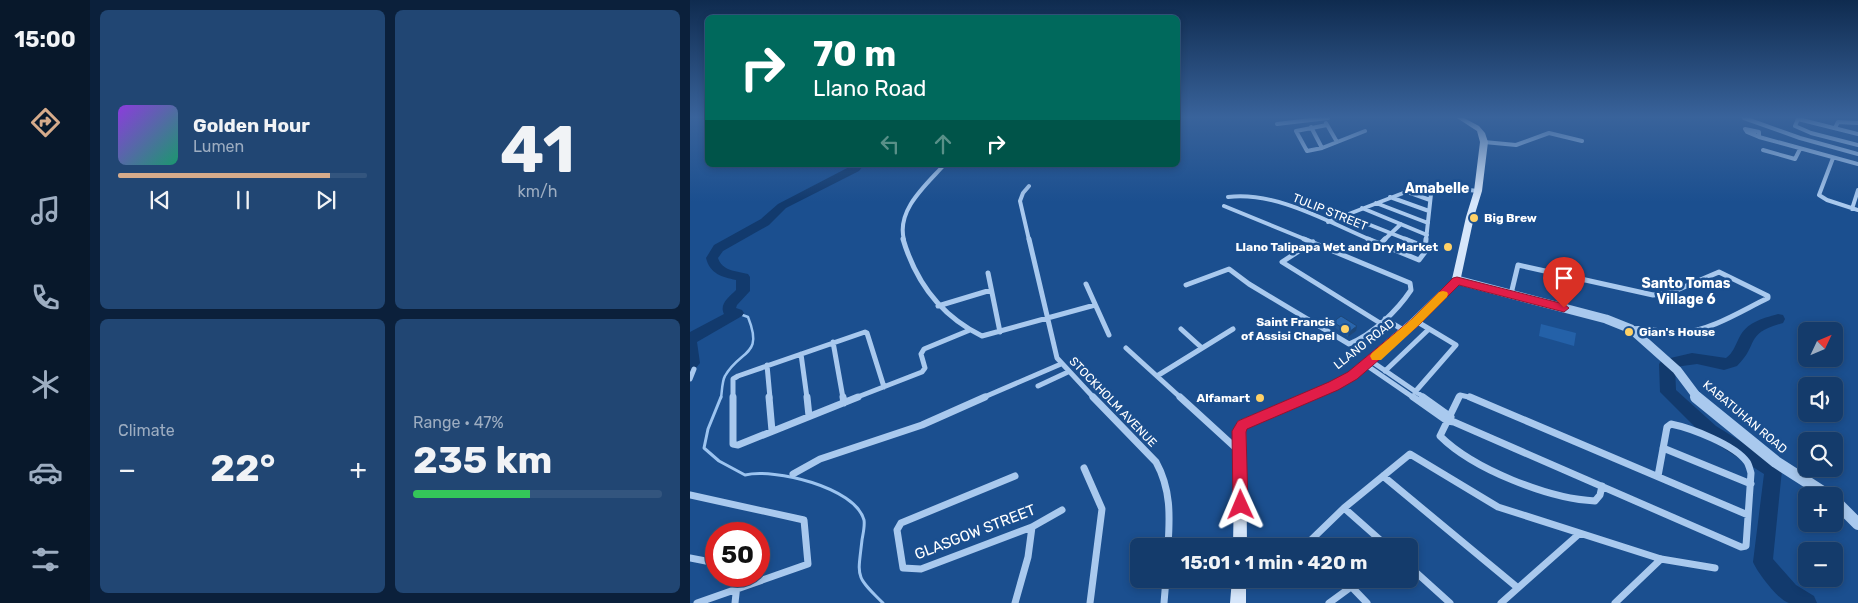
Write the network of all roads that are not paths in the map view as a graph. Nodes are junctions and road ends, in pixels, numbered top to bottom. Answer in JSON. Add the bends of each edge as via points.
{"nodes":[{"id":1,"x":1304,"y":146,"type":"edge"},
{"id":2,"x":1327,"y":146,"type":"edge"},
{"id":3,"x":1484,"y":146,"type":"edge"},
{"id":4,"x":1790,"y":146,"type":"edge"},
{"id":5,"x":1830,"y":146,"type":"edge"},
{"id":6,"x":1322,"y":148,"type":"joint"},
{"id":7,"x":1800,"y":149,"type":"junction"},
{"id":8,"x":1763,"y":150,"type":"dead end"},
{"id":9,"x":1858,"y":154,"type":"edge"},
{"id":10,"x":1833,"y":158,"type":"junction"},
{"id":11,"x":1858,"y":164,"type":"edge"},
{"id":12,"x":942,"y":167,"type":"edge"},
{"id":13,"x":1432,"y":185,"type":"junction"},
{"id":14,"x":1030,"y":186,"type":"dead end"},
{"id":15,"x":1858,"y":190,"type":"edge"},
{"id":16,"x":1404,"y":191,"type":"junction"},
{"id":17,"x":1478,"y":191,"type":"junction"},
{"id":18,"x":1228,"y":197,"type":"dead end"},
{"id":19,"x":1389,"y":197,"type":"junction"},
{"id":20,"x":1430,"y":200,"type":"junction"},
{"id":21,"x":1375,"y":203,"type":"junction"},
{"id":22,"x":1224,"y":206,"type":"dead end"},
{"id":23,"x":1362,"y":208,"type":"junction"},
{"id":24,"x":1852,"y":209,"type":"junction"},
{"id":25,"x":1858,"y":210,"type":"edge"},
{"id":26,"x":1429,"y":211,"type":"junction"},
{"id":27,"x":1345,"y":215,"type":"junction"},
{"id":28,"x":1328,"y":222,"type":"junction"},
{"id":29,"x":1428,"y":223,"type":"junction"},
{"id":30,"x":1401,"y":224,"type":"junction"},
{"id":31,"x":1390,"y":233,"type":"junction"},
{"id":32,"x":1427,"y":235,"type":"junction"},
{"id":33,"x":1313,"y":242,"type":"junction"},
{"id":34,"x":1380,"y":244,"type":"junction"},
{"id":35,"x":1426,"y":247,"type":"junction"},
{"id":36,"x":988,"y":273,"type":"dead end"},
{"id":37,"x":1457,"y":280,"type":"junction"},
{"id":38,"x":1086,"y":284,"type":"dead end"},
{"id":39,"x":1186,"y":285,"type":"dead end"},
{"id":40,"x":991,"y":290,"type":"junction"},
{"id":41,"x":1511,"y":294,"type":"junction"},
{"id":42,"x":1095,"y":304,"type":"junction"},
{"id":43,"x":938,"y":306,"type":"junction"},
{"id":44,"x":1048,"y":318,"type":"junction"},
{"id":45,"x":1382,"y":321,"type":"junction"},
{"id":46,"x":1416,"y":322,"type":"junction"},
{"id":47,"x":1181,"y":329,"type":"dead end"},
{"id":48,"x":1233,"y":329,"type":"dead end"},
{"id":49,"x":1429,"y":329,"type":"junction"},
{"id":50,"x":1631,"y":329,"type":"junction"},
{"id":51,"x":970,"y":330,"type":"junction"},
{"id":52,"x":1405,"y":331,"type":"junction"},
{"id":53,"x":1000,"y":332,"type":"junction"},
{"id":54,"x":1109,"y":335,"type":"dead end"},
{"id":55,"x":833,"y":342,"type":"junction"},
{"id":56,"x":1126,"y":348,"type":"dead end"},
{"id":57,"x":1202,"y":348,"type":"junction"},
{"id":58,"x":801,"y":354,"type":"junction"},
{"id":59,"x":1667,"y":362,"type":"joint"},
{"id":60,"x":1368,"y":363,"type":"junction"},
{"id":61,"x":1061,"y":364,"type":"junction"},
{"id":62,"x":767,"y":365,"type":"junction"},
{"id":63,"x":694,"y":369,"type":"dead end"},
{"id":64,"x":1385,"y":371,"type":"junction"},
{"id":65,"x":1068,"y":372,"type":"junction"},
{"id":66,"x":1157,"y":376,"type":"junction"},
{"id":67,"x":690,"y":379,"type":"edge"},
{"id":68,"x":1038,"y":386,"type":"dead end"},
{"id":69,"x":884,"y":387,"type":"junction"},
{"id":70,"x":1415,"y":392,"type":"junction"},
{"id":71,"x":844,"y":403,"type":"junction"},
{"id":72,"x":809,"y":416,"type":"junction"},
{"id":73,"x":1450,"y":420,"type":"junction"},
{"id":74,"x":772,"y":431,"type":"junction"},
{"id":75,"x":1663,"y":448,"type":"junction"},
{"id":76,"x":1240,"y":452,"type":"junction"},
{"id":77,"x":1084,"y":468,"type":"dead end"},
{"id":78,"x":793,"y":474,"type":"dead end"},
{"id":79,"x":1015,"y":476,"type":"dead end"},
{"id":80,"x":1383,"y":476,"type":"junction"},
{"id":81,"x":1658,"y":476,"type":"junction"},
{"id":82,"x":1750,"y":484,"type":"junction"},
{"id":83,"x":1602,"y":486,"type":"junction"},
{"id":84,"x":1816,"y":487,"type":"edge"},
{"id":85,"x":690,"y":495,"type":"edge"},
{"id":86,"x":1344,"y":508,"type":"junction"},
{"id":87,"x":1843,"y":509,"type":"edge"},
{"id":88,"x":1062,"y":510,"type":"dead end"},
{"id":89,"x":1748,"y":515,"type":"junction"},
{"id":90,"x":1858,"y":524,"type":"edge"},
{"id":91,"x":1032,"y":527,"type":"junction"},
{"id":92,"x":1579,"y":534,"type":"junction"},
{"id":93,"x":1168,"y":538,"type":"edge"},
{"id":94,"x":1240,"y":538,"type":"edge"},
{"id":95,"x":1313,"y":538,"type":"edge"},
{"id":96,"x":1378,"y":538,"type":"edge"},
{"id":97,"x":690,"y":558,"type":"edge"},
{"id":98,"x":1661,"y":559,"type":"junction"},
{"id":99,"x":705,"y":561,"type":"edge"},
{"id":100,"x":1715,"y":568,"type":"dead end"},
{"id":101,"x":1418,"y":574,"type":"edge"},
{"id":102,"x":737,"y":587,"type":"edge"},
{"id":103,"x":1165,"y":588,"type":"edge"},
{"id":104,"x":1239,"y":588,"type":"edge"},
{"id":105,"x":1350,"y":588,"type":"edge"},
{"id":106,"x":1352,"y":588,"type":"edge"},
{"id":107,"x":1518,"y":588,"type":"junction"},
{"id":108,"x":737,"y":590,"type":"junction"},
{"id":109,"x":697,"y":603,"type":"edge"},
{"id":110,"x":735,"y":603,"type":"edge"},
{"id":111,"x":1015,"y":603,"type":"edge"},
{"id":112,"x":1090,"y":603,"type":"edge"},
{"id":113,"x":1164,"y":603,"type":"edge"},
{"id":114,"x":1238,"y":603,"type":"edge"},
{"id":115,"x":1329,"y":603,"type":"edge"},
{"id":116,"x":1367,"y":603,"type":"edge"},
{"id":117,"x":1450,"y":603,"type":"edge"},
{"id":118,"x":1501,"y":603,"type":"edge"},
{"id":119,"x":1615,"y":603,"type":"edge"}],
"edges":[{"from":1,"to":6,"type":"street","via":[[1306,151]]},
{"from":2,"to":6,"type":"street"},
{"from":3,"to":17,"type":"main road"},
{"from":4,"to":7,"type":"street"},
{"from":5,"to":9,"type":"street"},
{"from":7,"to":8,"type":"street","via":[[1795,159]]},
{"from":7,"to":10,"type":"street"},
{"from":10,"to":11,"type":"street"},
{"from":10,"to":24,"type":"street","via":[[1819,194]]},
{"from":12,"to":43,"type":"street","via":[[910,207],[902,228],[917,276]]},
{"from":13,"to":16,"type":"street"},
{"from":13,"to":17,"type":"street"},
{"from":13,"to":20,"type":"street"},
{"from":14,"to":44,"type":"street","name":"STOCKHOLM AVENUE","via":[[1020,201]]},
{"from":15,"to":24,"type":"street"},
{"from":16,"to":19,"type":"street"},
{"from":16,"to":20,"type":"street"},
{"from":17,"to":37,"type":"main road"},
{"from":18,"to":28,"type":"street","name":"TULIP STREET","via":[[1262,197]]},
{"from":19,"to":21,"type":"street"},
{"from":19,"to":26,"type":"street"},
{"from":20,"to":26,"type":"street"},
{"from":21,"to":23,"type":"street"},
{"from":21,"to":29,"type":"street"},
{"from":22,"to":33,"type":"street"},
{"from":23,"to":27,"type":"street"},
{"from":23,"to":30,"type":"street"},
{"from":24,"to":25,"type":"street"},
{"from":26,"to":29,"type":"street"},
{"from":27,"to":28,"type":"street"},
{"from":27,"to":31,"type":"street"},
{"from":28,"to":34,"type":"street","name":"TULIP STREET"},
{"from":29,"to":32,"type":"street"},
{"from":30,"to":31,"type":"street"},
{"from":30,"to":32,"type":"street"},
{"from":31,"to":34,"type":"street"},
{"from":31,"to":35,"type":"street"},
{"from":32,"to":35,"type":"street"},
{"from":33,"to":45,"type":"street","via":[[1282,261],[1283,264]]},
{"from":33,"to":45,"type":"street","via":[[1410,283],[1411,290],[1405,300]]},
{"from":34,"to":35,"type":"street","name":"TULIP STREET","via":[[1418,260]]},
{"from":36,"to":40,"type":"street"},
{"from":37,"to":41,"type":"street","name":"KABATUHAN ROAD"},
{"from":37,"to":46,"type":"main road","name":"LLANO ROAD"},
{"from":38,"to":42,"type":"street"},
{"from":39,"to":45,"type":"street","via":[[1229,269],[1348,344]]},
{"from":40,"to":43,"type":"street"},
{"from":40,"to":53,"type":"street"},
{"from":41,"to":50,"type":"street","name":"KABATUHAN ROAD","via":[[1606,319]]},
{"from":41,"to":50,"type":"street","via":[[1518,264],[1653,295],[1670,293],[1719,272],[1768,296],[1687,332]]},
{"from":42,"to":44,"type":"street"},
{"from":42,"to":54,"type":"street"},
{"from":43,"to":51,"type":"street"},
{"from":44,"to":53,"type":"street"},
{"from":44,"to":61,"type":"street","name":"STOCKHOLM AVENUE","via":[[1054,351]]},
{"from":45,"to":52,"type":"street"},
{"from":46,"to":49,"type":"street"},
{"from":46,"to":52,"type":"main road","name":"LLANO ROAD"},
{"from":47,"to":57,"type":"street"},
{"from":48,"to":57,"type":"street"},
{"from":49,"to":64,"type":"street"},
{"from":49,"to":70,"type":"street","via":[[1456,347]]},
{"from":50,"to":59,"type":"street","name":"KABATUHAN ROAD"},
{"from":51,"to":53,"type":"street","via":[[982,336]]},
{"from":51,"to":69,"type":"street","via":[[924,349],[921,354],[925,368],[922,372]]},
{"from":52,"to":60,"type":"main road","name":"LLANO ROAD"},
{"from":55,"to":58,"type":"street"},
{"from":55,"to":69,"type":"street","via":[[861,332],[867,333]]},
{"from":55,"to":71,"type":"street"},
{"from":56,"to":66,"type":"street"},
{"from":57,"to":66,"type":"street"},
{"from":58,"to":62,"type":"street"},
{"from":58,"to":72,"type":"street"},
{"from":59,"to":84,"type":"street","name":"KABATUHAN ROAD","via":[[1698,398],[1776,462]]},
{"from":60,"to":64,"type":"street"},
{"from":60,"to":73,"type":"street"},
{"from":60,"to":76,"type":"main road","name":"LLANO ROAD","via":[[1334,386],[1242,425],[1239,431]]},
{"from":61,"to":65,"type":"street","name":"STOCKHOLM AVENUE"},
{"from":61,"to":78,"type":"street","via":[[922,425],[820,459]]},
{"from":62,"to":74,"type":"street"},
{"from":62,"to":74,"type":"street","via":[[733,379],[733,444]]},
{"from":63,"to":67,"type":"street"},
{"from":64,"to":70,"type":"street"},
{"from":65,"to":68,"type":"street"},
{"from":65,"to":93,"type":"street","name":"STOCKHOLM AVENUE","via":[[1162,472],[1169,495]]},
{"from":66,"to":76,"type":"street"},
{"from":69,"to":71,"type":"street"},
{"from":70,"to":73,"type":"street"},
{"from":71,"to":72,"type":"street"},
{"from":72,"to":74,"type":"street"},
{"from":73,"to":81,"type":"street","via":[[1460,395],[1466,394]]},
{"from":73,"to":83,"type":"street"},
{"from":73,"to":83,"type":"street","via":[[1440,436],[1446,443],[1493,470],[1538,490],[1589,502],[1598,498]]},
{"from":75,"to":81,"type":"street"},
{"from":75,"to":82,"type":"street"},
{"from":75,"to":82,"type":"street","via":[[1668,425],[1680,426],[1719,442],[1743,458],[1750,468]]},
{"from":76,"to":94,"type":"main road","name":"LLANO ROAD"},
{"from":77,"to":112,"type":"street","via":[[1102,508]]},
{"from":79,"to":91,"type":"street","name":"GLASGOW STREET","via":[[901,523],[897,530],[903,568],[921,569]]},
{"from":80,"to":86,"type":"street"},
{"from":80,"to":92,"type":"street","via":[[1407,455],[1413,455],[1498,507]]},
{"from":80,"to":107,"type":"street"},
{"from":81,"to":89,"type":"street"},
{"from":82,"to":89,"type":"street"},
{"from":83,"to":89,"type":"street","via":[[1741,547],[1746,546]]},
{"from":85,"to":108,"type":"street","via":[[804,520],[808,564]]},
{"from":86,"to":95,"type":"street"},
{"from":86,"to":96,"type":"street"},
{"from":87,"to":90,"type":"street"},
{"from":88,"to":91,"type":"street","name":"GLASGOW STREET"},
{"from":91,"to":111,"type":"street","via":[[1028,557]]},
{"from":92,"to":98,"type":"street"},
{"from":92,"to":107,"type":"street"},
{"from":97,"to":99,"type":"street"},
{"from":98,"to":100,"type":"street"},
{"from":98,"to":119,"type":"street"},
{"from":101,"to":117,"type":"street"},
{"from":102,"to":108,"type":"street"},
{"from":103,"to":113,"type":"street"},
{"from":104,"to":114,"type":"main road"},
{"from":105,"to":115,"type":"street"},
{"from":106,"to":116,"type":"street"},
{"from":107,"to":118,"type":"street"},
{"from":108,"to":109,"type":"street"},
{"from":108,"to":110,"type":"street"}]}
